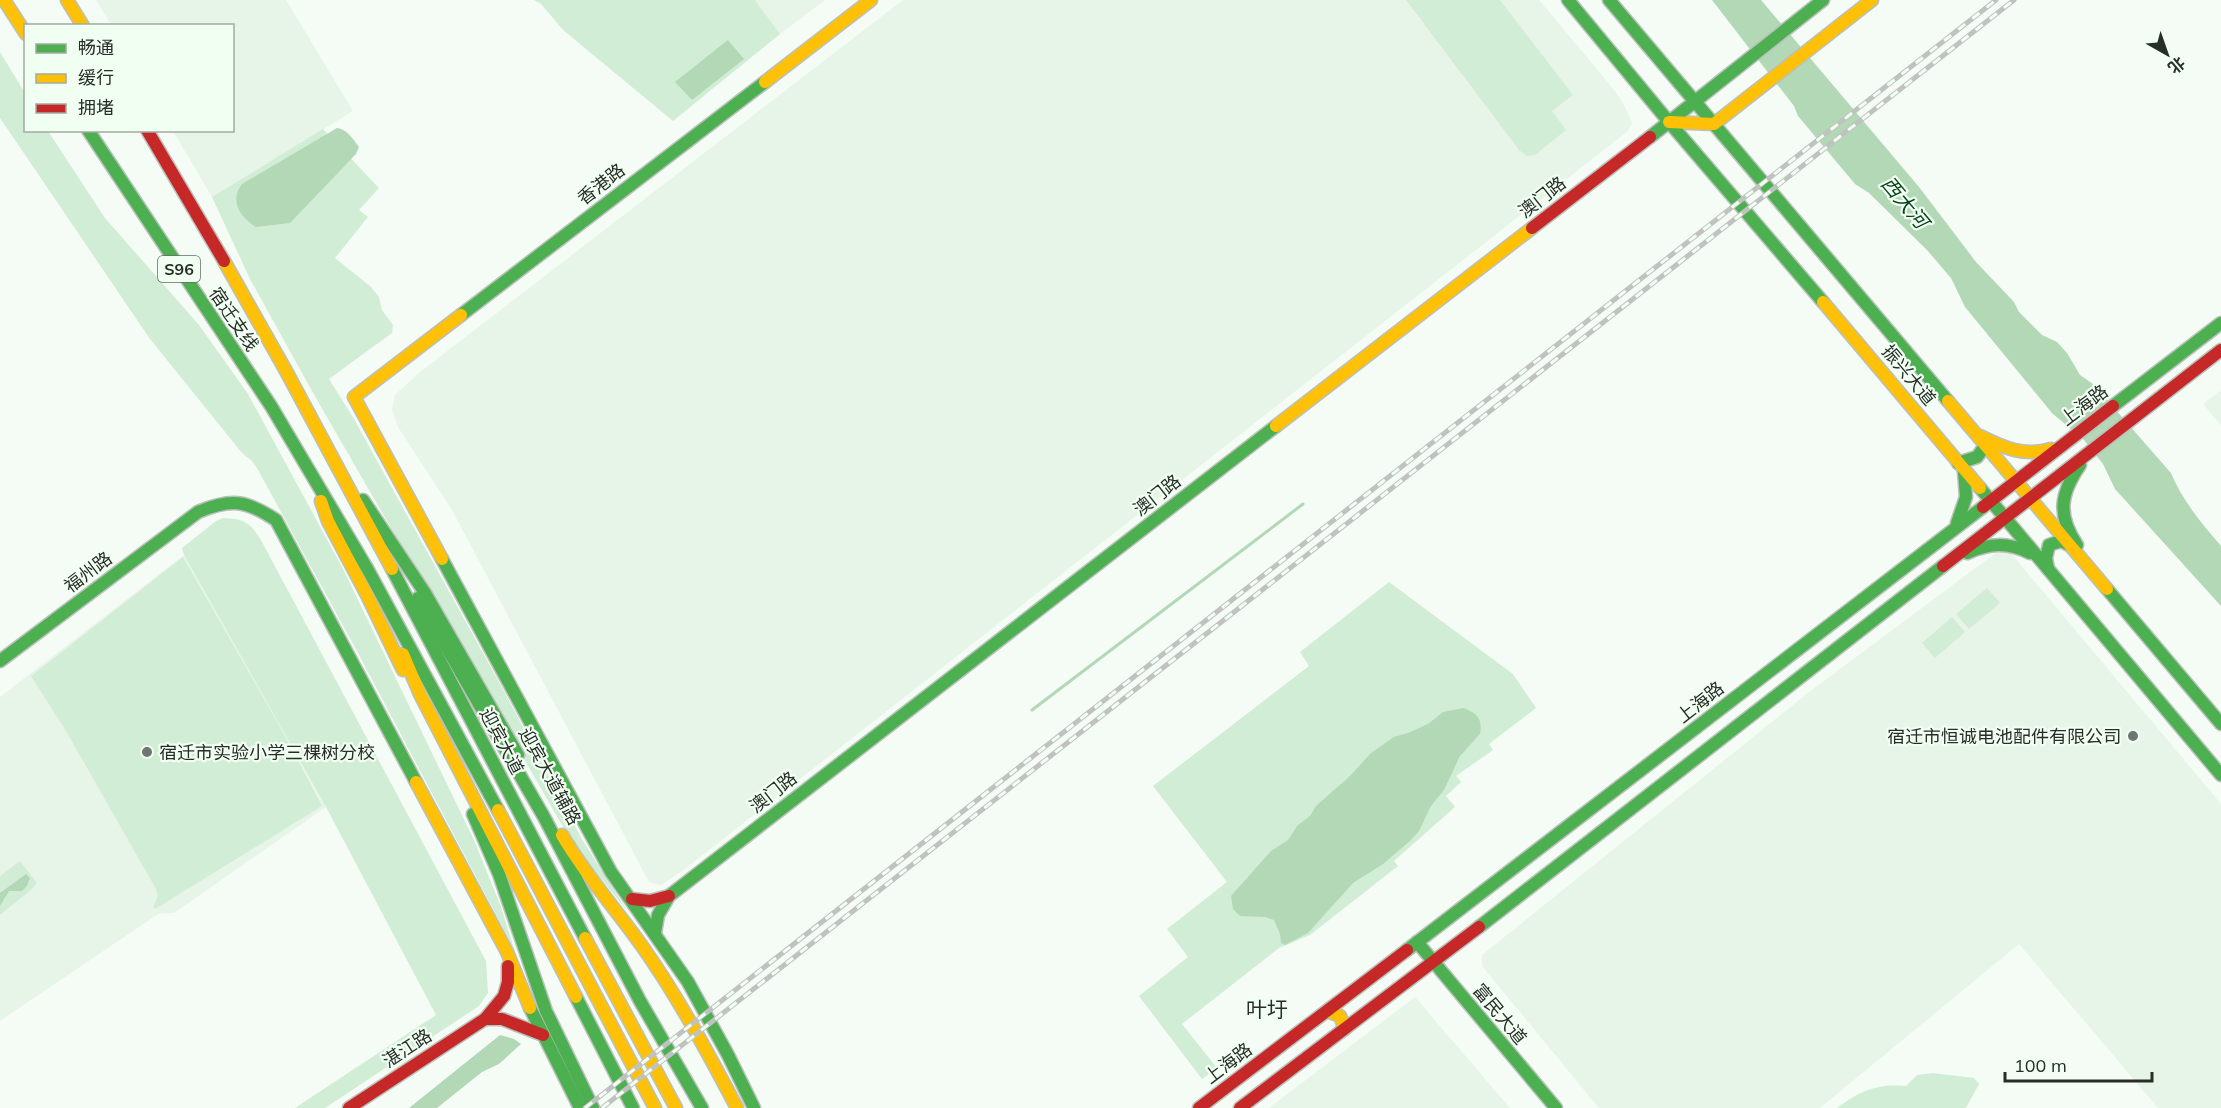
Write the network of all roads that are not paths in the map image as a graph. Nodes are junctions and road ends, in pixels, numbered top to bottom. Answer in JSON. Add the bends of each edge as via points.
{"nodes":[{"id":1,"x":4,"y":0,"type":"edge"},
{"id":2,"x":67,"y":0,"type":"edge"},
{"id":3,"x":871,"y":0,"type":"edge"},
{"id":4,"x":1568,"y":0,"type":"edge"},
{"id":5,"x":1609,"y":0,"type":"edge"},
{"id":6,"x":1823,"y":0,"type":"edge"},
{"id":7,"x":1872,"y":0,"type":"edge"},
{"id":8,"x":82,"y":24,"type":"edge"},
{"id":9,"x":24,"y":31,"type":"edge"},
{"id":10,"x":1694,"y":101,"type":"junction"},
{"id":11,"x":1669,"y":122,"type":"junction"},
{"id":12,"x":1713,"y":124,"type":"junction"},
{"id":13,"x":89,"y":132,"type":"edge"},
{"id":14,"x":148,"y":132,"type":"edge"},
{"id":15,"x":2221,"y":323,"type":"edge"},
{"id":16,"x":2221,"y":350,"type":"edge"},
{"id":17,"x":296,"y":391,"type":"joint"},
{"id":18,"x":271,"y":406,"type":"joint"},
{"id":19,"x":1975,"y":434,"type":"junction"},
{"id":20,"x":2063,"y":444,"type":"junction"},
{"id":21,"x":1985,"y":446,"type":"junction"},
{"id":22,"x":2087,"y":455,"type":"junction"},
{"id":23,"x":333,"y":459,"type":"junction"},
{"id":24,"x":1961,"y":466,"type":"junction"},
{"id":25,"x":309,"y":468,"type":"junction"},
{"id":26,"x":2067,"y":470,"type":"junction"},
{"id":27,"x":2015,"y":481,"type":"junction"},
{"id":28,"x":2031,"y":499,"type":"junction"},
{"id":29,"x":1989,"y":501,"type":"junction"},
{"id":30,"x":2005,"y":519,"type":"junction"},
{"id":31,"x":1954,"y":527,"type":"junction"},
{"id":32,"x":1973,"y":543,"type":"junction"},
{"id":33,"x":2069,"y":545,"type":"junction"},
{"id":34,"x":2035,"y":555,"type":"junction"},
{"id":35,"x":1950,"y":561,"type":"junction"},
{"id":36,"x":368,"y":570,"type":"junction"},
{"id":37,"x":2048,"y":571,"type":"junction"},
{"id":38,"x":2095,"y":575,"type":"junction"},
{"id":39,"x":0,"y":661,"type":"edge"},
{"id":40,"x":2221,"y":724,"type":"edge"},
{"id":41,"x":2221,"y":775,"type":"edge"},
{"id":42,"x":1515,"y":868,"type":"junction"},
{"id":43,"x":1534,"y":885,"type":"junction"},
{"id":44,"x":669,"y":896,"type":"junction"},
{"id":45,"x":632,"y":899,"type":"junction"},
{"id":46,"x":655,"y":933,"type":"junction"},
{"id":47,"x":1417,"y":942,"type":"junction"},
{"id":48,"x":507,"y":952,"type":"junction"},
{"id":49,"x":1433,"y":963,"type":"junction"},
{"id":50,"x":1327,"y":1011,"type":"junction"},
{"id":51,"x":485,"y":1019,"type":"junction"},
{"id":52,"x":1346,"y":1029,"type":"junction"},
{"id":53,"x":543,"y":1035,"type":"junction"},
{"id":54,"x":350,"y":1108,"type":"edge"},
{"id":55,"x":580,"y":1108,"type":"edge"},
{"id":56,"x":593,"y":1108,"type":"edge"},
{"id":57,"x":633,"y":1108,"type":"edge"},
{"id":58,"x":656,"y":1108,"type":"edge"},
{"id":59,"x":676,"y":1108,"type":"edge"},
{"id":60,"x":702,"y":1108,"type":"edge"},
{"id":61,"x":737,"y":1108,"type":"edge"},
{"id":62,"x":754,"y":1108,"type":"edge"},
{"id":63,"x":1199,"y":1108,"type":"edge"},
{"id":64,"x":1240,"y":1108,"type":"edge"},
{"id":65,"x":1556,"y":1108,"type":"edge"}],
"edges":[{"from":1,"to":9,"type":"main road"},
{"from":2,"to":8,"type":"main road"},
{"from":3,"to":45,"type":"main road","name":"香港路","via":[[354,397],[611,872]]},
{"from":4,"to":11,"type":"main road","name":"振兴大道"},
{"from":5,"to":10,"type":"main road","name":"振兴大道"},
{"from":6,"to":10,"type":"main road","name":"澳门路"},
{"from":7,"to":12,"type":"main road"},
{"from":10,"to":11,"type":"main road","name":"澳门路"},
{"from":10,"to":12,"type":"main road","name":"振兴大道"},
{"from":11,"to":12,"type":"main road"},
{"from":11,"to":24,"type":"main road","name":"振兴大道"},
{"from":11,"to":44,"type":"main road","name":"澳门路"},
{"from":12,"to":19,"type":"main road","name":"振兴大道"},
{"from":13,"to":18,"type":"main road","name":"宿迁支线","number":"S96"},
{"from":14,"to":17,"type":"main road","name":"宿迁支线","number":"S96","via":[[201,218]]},
{"from":15,"to":20,"type":"main road","name":"上海路"},
{"from":16,"to":22,"type":"main road"},
{"from":17,"to":23,"type":"main road","name":"迎宾大道"},
{"from":18,"to":25,"type":"main road","name":"迎宾大道"},
{"from":19,"to":20,"type":"main road","via":[[2021,454],[2037,454]]},
{"from":19,"to":21,"type":"main road","name":"振兴大道"},
{"from":20,"to":26,"type":"main road","via":[[2057,457]]},
{"from":20,"to":27,"type":"main road","name":"上海路"},
{"from":21,"to":24,"type":"main road","via":[[1977,457]]},
{"from":21,"to":27,"type":"main road","name":"振兴大道"},
{"from":22,"to":26,"type":"main road"},
{"from":22,"to":38,"type":"main road","via":[[2068,484],[2062,511],[2064,523]]},
{"from":23,"to":59,"type":"main road","name":"迎宾大道"},
{"from":23,"to":60,"type":"main road","via":[[444,639]]},
{"from":23,"to":61,"type":"main road","name":"迎宾大道辅路","via":[[391,539],[569,848],[656,966]]},
{"from":24,"to":29,"type":"main road","name":"振兴大道"},
{"from":24,"to":31,"type":"main road","via":[[1967,496]]},
{"from":25,"to":36,"type":"main road","name":"迎宾大道"},
{"from":25,"to":56,"type":"main road","via":[[328,521],[479,825],[511,904],[552,1026]]},
{"from":26,"to":28,"type":"main road"},
{"from":27,"to":28,"type":"main road","name":"振兴大道"},
{"from":27,"to":29,"type":"main road","name":"上海路"},
{"from":28,"to":30,"type":"main road"},
{"from":28,"to":33,"type":"main road","name":"振兴大道"},
{"from":29,"to":30,"type":"main road","name":"振兴大道"},
{"from":29,"to":31,"type":"main road","name":"上海路"},
{"from":30,"to":32,"type":"main road"},
{"from":30,"to":34,"type":"main road","name":"振兴大道"},
{"from":31,"to":32,"type":"main road","via":[[1970,530]]},
{"from":31,"to":42,"type":"main road","name":"上海路"},
{"from":32,"to":35,"type":"main road"},
{"from":33,"to":37,"type":"main road","via":[[2061,541],[2049,545]]},
{"from":33,"to":38,"type":"main road","name":"振兴大道"},
{"from":34,"to":35,"type":"main road","via":[[2002,543],[1986,545]]},
{"from":34,"to":37,"type":"main road","name":"振兴大道"},
{"from":35,"to":43,"type":"main road"},
{"from":36,"to":57,"type":"main road","via":[[420,694]]},
{"from":36,"to":58,"type":"main road","name":"迎宾大道"},
{"from":37,"to":41,"type":"main road","name":"振兴大道"},
{"from":38,"to":40,"type":"main road","name":"振兴大道"},
{"from":39,"to":48,"type":"main road","name":"福州路","via":[[198,512],[217,503],[241,502],[258,507],[276,520]]},
{"from":42,"to":43,"type":"main road","via":[[1512,876],[1518,885]]},
{"from":42,"to":47,"type":"main road","name":"上海路"},
{"from":43,"to":49,"type":"main road"},
{"from":44,"to":45,"type":"main road","via":[[650,901]]},
{"from":44,"to":46,"type":"main road","via":[[658,915]]},
{"from":45,"to":46,"type":"main road"},
{"from":46,"to":62,"type":"main road","via":[[688,982]]},
{"from":47,"to":49,"type":"main road","name":"富民大道"},
{"from":47,"to":50,"type":"main road","name":"上海路"},
{"from":48,"to":51,"type":"main road","name":"湛江路","via":[[507,992]]},
{"from":48,"to":53,"type":"main road","name":"福州路"},
{"from":49,"to":52,"type":"main road"},
{"from":49,"to":65,"type":"main road","name":"富民大道"},
{"from":50,"to":52,"type":"main road","via":[[1337,1013]]},
{"from":50,"to":63,"type":"main road","name":"上海路"},
{"from":51,"to":53,"type":"main road","via":[[502,1018]]},
{"from":51,"to":54,"type":"main road","name":"湛江路"},
{"from":52,"to":64,"type":"main road"},
{"from":53,"to":55,"type":"main road","name":"福州路"}]}
